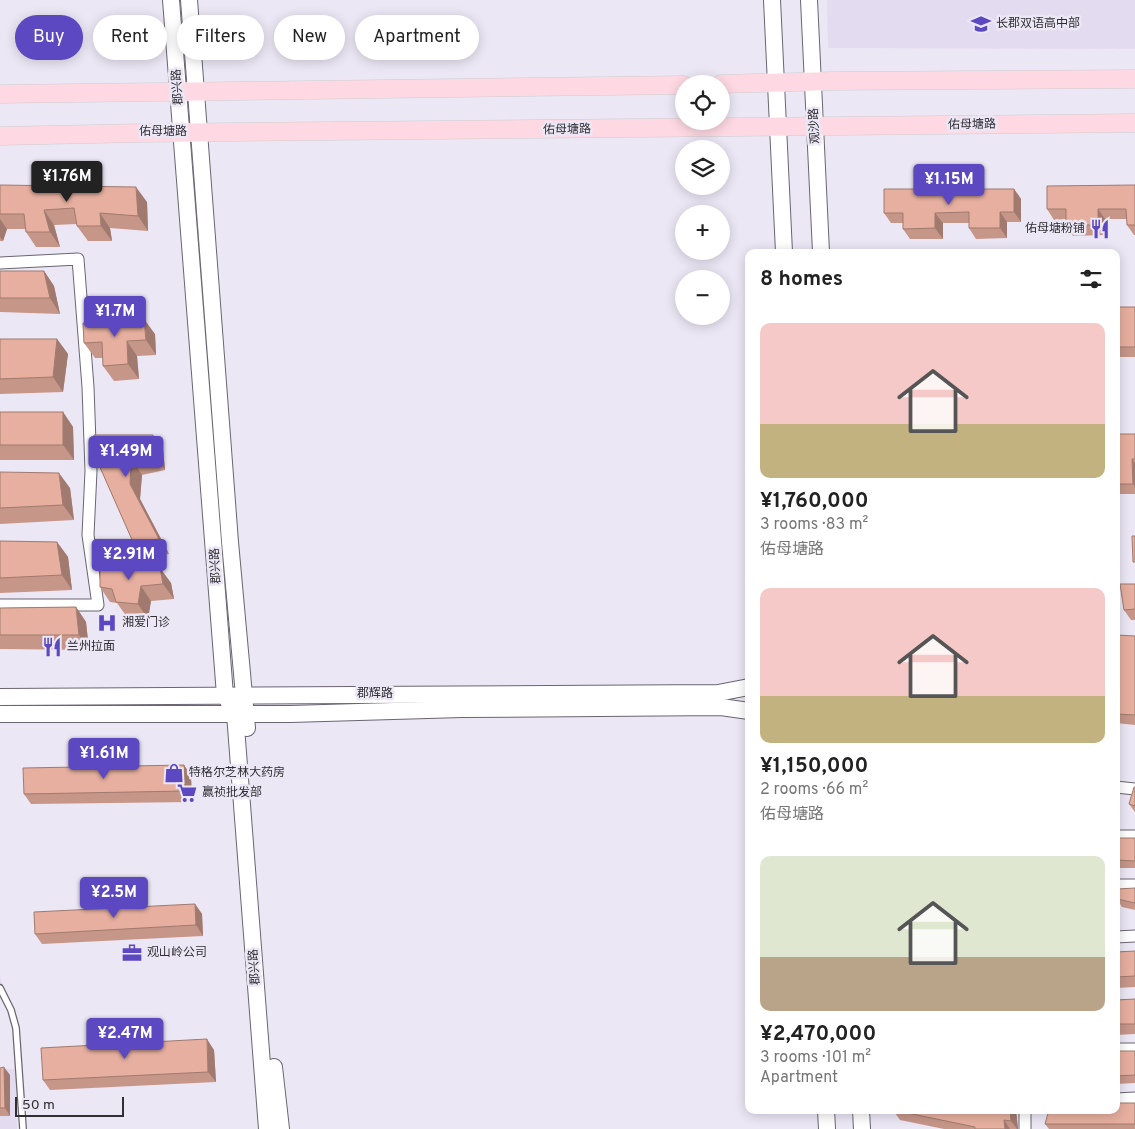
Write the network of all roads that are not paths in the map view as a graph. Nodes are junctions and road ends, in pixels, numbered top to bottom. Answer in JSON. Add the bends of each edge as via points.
{"nodes":[{"id":1,"x":170,"y":0,"type":"edge"},
{"id":2,"x":189,"y":0,"type":"edge"},
{"id":3,"x":772,"y":0,"type":"edge"},
{"id":4,"x":809,"y":0,"type":"edge"},
{"id":5,"x":1135,"y":79,"type":"edge"},
{"id":6,"x":813,"y":81,"type":"junction"},
{"id":7,"x":776,"y":83,"type":"junction"},
{"id":8,"x":730,"y":84,"type":"edge"},
{"id":9,"x":675,"y":85,"type":"edge"},
{"id":10,"x":178,"y":92,"type":"junction"},
{"id":11,"x":197,"y":92,"type":"junction"},
{"id":12,"x":0,"y":94,"type":"edge"},
{"id":13,"x":1135,"y":123,"type":"edge"},
{"id":14,"x":778,"y":128,"type":"junction"},
{"id":15,"x":815,"y":128,"type":"junction"},
{"id":16,"x":181,"y":132,"type":"junction"},
{"id":17,"x":200,"y":132,"type":"junction"},
{"id":18,"x":0,"y":136,"type":"edge"},
{"id":19,"x":784,"y":249,"type":"edge"},
{"id":20,"x":821,"y":249,"type":"edge"},
{"id":21,"x":0,"y":263,"type":"edge"},
{"id":22,"x":0,"y":605,"type":"edge"},
{"id":23,"x":745,"y":688,"type":"edge"},
{"id":24,"x":225,"y":695,"type":"junction"},
{"id":25,"x":244,"y":695,"type":"junction"},
{"id":26,"x":0,"y":697,"type":"edge"},
{"id":27,"x":745,"y":710,"type":"edge"},
{"id":28,"x":0,"y":714,"type":"edge"},
{"id":29,"x":240,"y":714,"type":"junction"},
{"id":30,"x":1120,"y":787,"type":"edge"},
{"id":31,"x":1135,"y":789,"type":"edge"},
{"id":32,"x":1120,"y":836,"type":"edge"},
{"id":33,"x":1135,"y":836,"type":"edge"},
{"id":34,"x":1120,"y":885,"type":"edge"},
{"id":35,"x":1135,"y":885,"type":"edge"},
{"id":36,"x":1135,"y":936,"type":"edge"},
{"id":37,"x":1120,"y":937,"type":"edge"},
{"id":38,"x":0,"y":988,"type":"edge"},
{"id":39,"x":1120,"y":1049,"type":"edge"},
{"id":40,"x":1135,"y":1049,"type":"edge"},
{"id":41,"x":1135,"y":1098,"type":"edge"},
{"id":42,"x":1120,"y":1099,"type":"edge"},
{"id":43,"x":826,"y":1114,"type":"edge"},
{"id":44,"x":861,"y":1114,"type":"edge"},
{"id":45,"x":1026,"y":1114,"type":"edge"},
{"id":46,"x":23,"y":1129,"type":"edge"},
{"id":47,"x":268,"y":1129,"type":"edge"},
{"id":48,"x":281,"y":1129,"type":"edge"},
{"id":49,"x":827,"y":1129,"type":"edge"},
{"id":50,"x":862,"y":1129,"type":"edge"},
{"id":51,"x":1025,"y":1129,"type":"edge"}],
"edges":[{"from":1,"to":10,"type":"main road","name":"郡兴路"},
{"from":2,"to":11,"type":"main road","name":"郡兴路"},
{"from":3,"to":7,"type":"main road"},
{"from":4,"to":6,"type":"main road","name":"观沙路"},
{"from":5,"to":6,"type":"main road"},
{"from":6,"to":7,"type":"main road"},
{"from":6,"to":15,"type":"main road","name":"观沙路"},
{"from":7,"to":8,"type":"main road"},
{"from":7,"to":14,"type":"main road"},
{"from":9,"to":11,"type":"main road"},
{"from":10,"to":11,"type":"main road"},
{"from":10,"to":12,"type":"main road"},
{"from":10,"to":16,"type":"main road","name":"郡兴路"},
{"from":11,"to":17,"type":"main road","name":"郡兴路"},
{"from":13,"to":15,"type":"main road","name":"佑母塘路"},
{"from":14,"to":15,"type":"main road","name":"佑母塘路"},
{"from":14,"to":17,"type":"main road","name":"佑母塘路"},
{"from":14,"to":19,"type":"main road"},
{"from":15,"to":20,"type":"main road","name":"观沙路"},
{"from":16,"to":17,"type":"main road","name":"佑母塘路"},
{"from":16,"to":18,"type":"main road","name":"佑母塘路"},
{"from":16,"to":24,"type":"main road","name":"郡兴路"},
{"from":17,"to":25,"type":"main road","name":"郡兴路"},
{"from":21,"to":22,"type":"street","via":[[78,259],[90,462],[88,535],[98,605]]},
{"from":23,"to":25,"type":"main road","name":"郡辉路","via":[[718,693]]},
{"from":24,"to":25,"type":"main road","name":"郡辉路"},
{"from":24,"to":26,"type":"main road","name":"郡辉路"},
{"from":24,"to":29,"type":"main road","name":"郡兴路"},
{"from":25,"to":29,"type":"main road","name":"郡兴路"},
{"from":27,"to":29,"type":"main road","name":"郡辉路","via":[[721,707]]},
{"from":28,"to":29,"type":"main road","name":"郡辉路"},
{"from":29,"to":47,"type":"main road","name":"郡兴路"},
{"from":29,"to":48,"type":"main road","name":"郡兴路"},
{"from":30,"to":31,"type":"street"},
{"from":32,"to":33,"type":"street"},
{"from":34,"to":35,"type":"street"},
{"from":36,"to":37,"type":"street"},
{"from":38,"to":46,"type":"lane","via":[[16,1028]]},
{"from":39,"to":40,"type":"street"},
{"from":41,"to":42,"type":"street"},
{"from":43,"to":49,"type":"main road"},
{"from":44,"to":50,"type":"main road"},
{"from":45,"to":51,"type":"street"}]}
